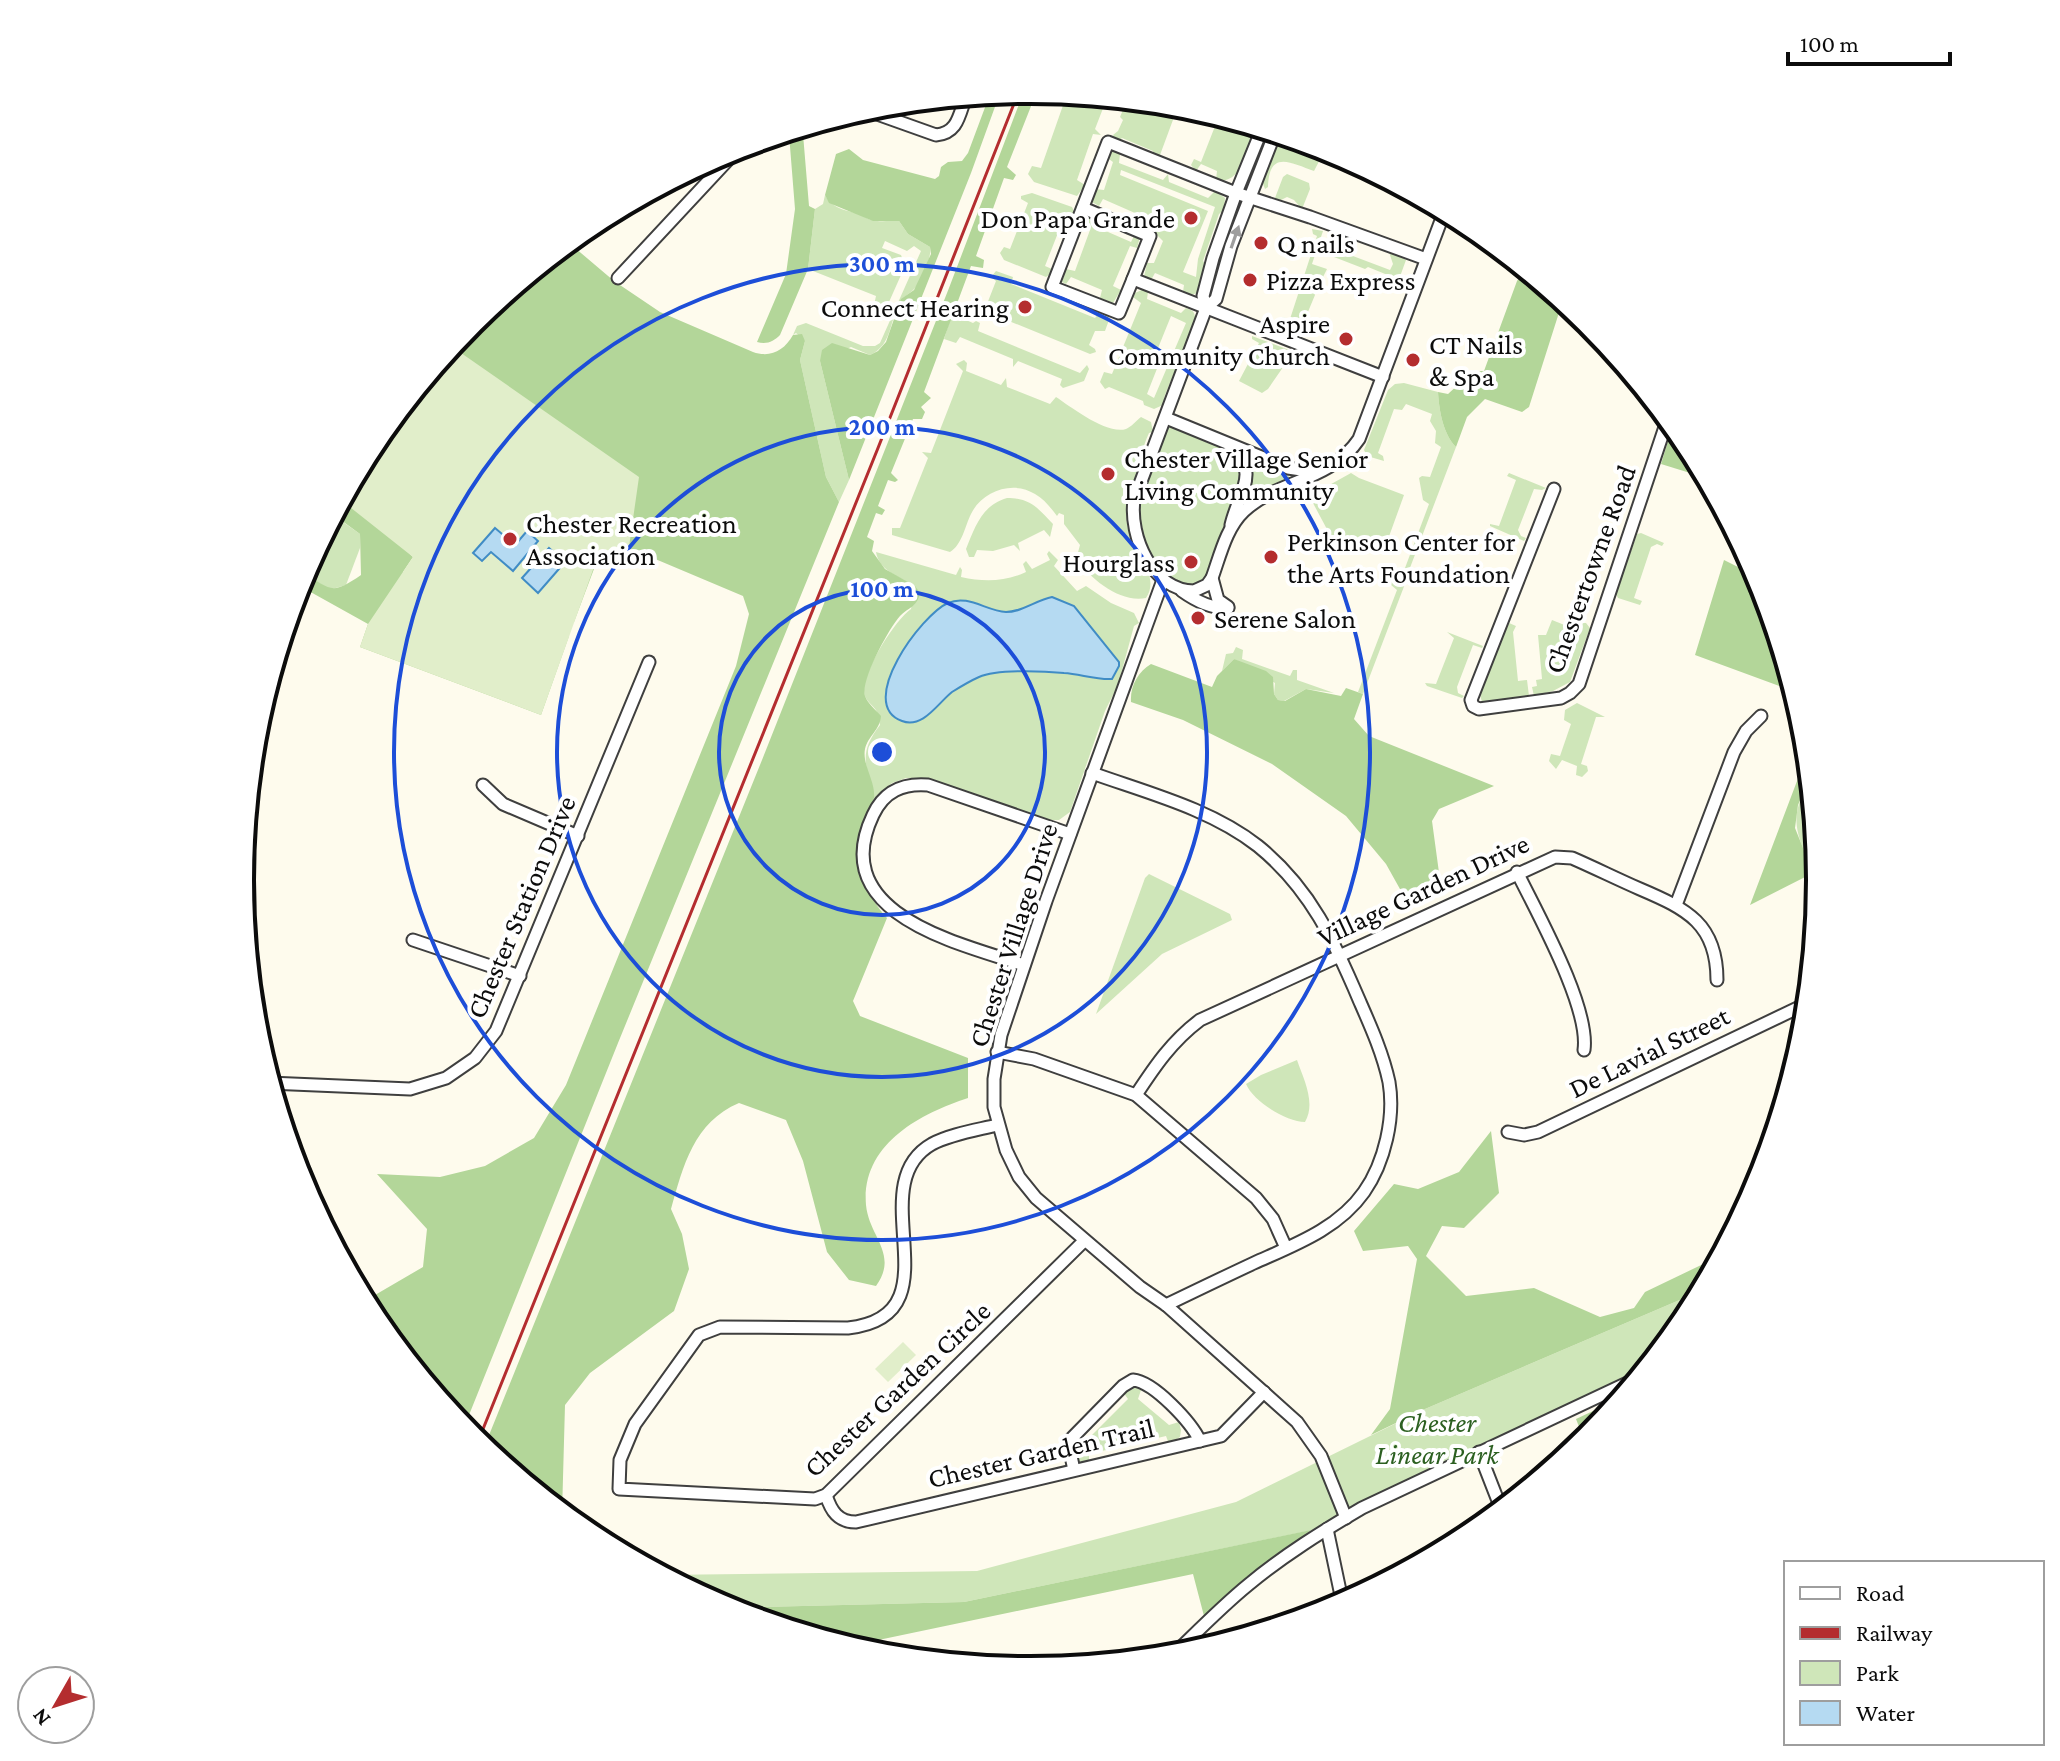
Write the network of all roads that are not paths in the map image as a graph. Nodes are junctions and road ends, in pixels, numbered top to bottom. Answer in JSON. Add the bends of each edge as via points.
{"nodes":[{"id":1,"x":962,"y":108,"type":"edge"},
{"id":2,"x":887,"y":118,"type":"edge"},
{"id":3,"x":1258,"y":138,"type":"edge"},
{"id":4,"x":1271,"y":142,"type":"edge"},
{"id":5,"x":719,"y":169,"type":"edge"},
{"id":6,"x":1236,"y":193,"type":"junction"},
{"id":7,"x":1249,"y":198,"type":"junction"},
{"id":8,"x":1083,"y":208,"type":"junction"},
{"id":9,"x":1440,"y":222,"type":"edge"},
{"id":10,"x":1426,"y":259,"type":"junction"},
{"id":11,"x":618,"y":278,"type":"dead end"},
{"id":12,"x":1133,"y":279,"type":"junction"},
{"id":13,"x":1206,"y":308,"type":"junction"},
{"id":14,"x":1383,"y":377,"type":"junction"},
{"id":15,"x":1166,"y":418,"type":"junction"},
{"id":16,"x":1663,"y":432,"type":"edge"},
{"id":17,"x":1224,"y":441,"type":"junction"},
{"id":18,"x":1320,"y":472,"type":"junction"},
{"id":19,"x":1554,"y":489,"type":"dead end"},
{"id":20,"x":1230,"y":529,"type":"junction"},
{"id":21,"x":1212,"y":578,"type":"junction"},
{"id":22,"x":1163,"y":580,"type":"junction"},
{"id":23,"x":1179,"y":589,"type":"junction"},
{"id":24,"x":649,"y":662,"type":"dead end"},
{"id":25,"x":1761,"y":716,"type":"dead end"},
{"id":26,"x":1092,"y":773,"type":"junction"},
{"id":27,"x":483,"y":785,"type":"dead end"},
{"id":28,"x":1070,"y":834,"type":"junction"},
{"id":29,"x":578,"y":836,"type":"junction"},
{"id":30,"x":1517,"y":872,"type":"junction"},
{"id":31,"x":1676,"y":905,"type":"junction"},
{"id":32,"x":413,"y":940,"type":"dead end"},
{"id":33,"x":1340,"y":955,"type":"junction"},
{"id":34,"x":1024,"y":965,"type":"junction"},
{"id":35,"x":520,"y":976,"type":"junction"},
{"id":36,"x":1717,"y":980,"type":"dead end"},
{"id":37,"x":1796,"y":1009,"type":"edge"},
{"id":38,"x":1584,"y":1050,"type":"dead end"},
{"id":39,"x":997,"y":1052,"type":"junction"},
{"id":40,"x":281,"y":1084,"type":"edge"},
{"id":41,"x":1136,"y":1095,"type":"junction"},
{"id":42,"x":997,"y":1125,"type":"junction"},
{"id":43,"x":1508,"y":1132,"type":"dead end"},
{"id":44,"x":1084,"y":1241,"type":"junction"},
{"id":45,"x":1286,"y":1248,"type":"junction"},
{"id":46,"x":1166,"y":1305,"type":"junction"},
{"id":47,"x":1618,"y":1387,"type":"edge"},
{"id":48,"x":1264,"y":1392,"type":"junction"},
{"id":49,"x":1200,"y":1441,"type":"junction"},
{"id":50,"x":1479,"y":1452,"type":"junction"},
{"id":51,"x":1074,"y":1470,"type":"junction"},
{"id":52,"x":826,"y":1495,"type":"junction"},
{"id":53,"x":1498,"y":1501,"type":"edge"},
{"id":54,"x":1346,"y":1518,"type":"junction"},
{"id":55,"x":1327,"y":1529,"type":"junction"},
{"id":56,"x":1340,"y":1592,"type":"edge"},
{"id":57,"x":1189,"y":1640,"type":"edge"}],
"edges":[{"from":1,"to":2,"type":"street","via":[[954,129],[945,134]]},
{"from":3,"to":6,"type":"street"},
{"from":4,"to":7,"type":"street"},
{"from":5,"to":11,"type":"street"},
{"from":6,"to":7,"type":"street"},
{"from":6,"to":8,"type":"street","via":[[1108,142]]},
{"from":6,"to":13,"type":"street","via":[[1203,296]]},
{"from":7,"to":10,"type":"street"},
{"from":13,"to":7,"type":"street","one_way":true,"via":[[1216,299]]},
{"from":8,"to":12,"type":"street","via":[[1150,236]]},
{"from":8,"to":12,"type":"street","via":[[1052,287],[1119,313]]},
{"from":9,"to":10,"type":"street"},
{"from":10,"to":14,"type":"street"},
{"from":12,"to":13,"type":"street"},
{"from":13,"to":14,"type":"street"},
{"from":13,"to":15,"type":"street"},
{"from":14,"to":18,"type":"street","via":[[1353,449]]},
{"from":15,"to":17,"type":"street"},
{"from":15,"to":22,"type":"street","via":[[1132,510],[1143,550]]},
{"from":16,"to":19,"type":"street","name":"Chestertowne Road","via":[[1579,684],[1561,698],[1479,709],[1471,700]]},
{"from":17,"to":18,"type":"street","via":[[1299,472]]},
{"from":17,"to":20,"type":"street","via":[[1244,459],[1248,473]]},
{"from":18,"to":20,"type":"street","via":[[1255,503]]},
{"from":20,"to":21,"type":"street"},
{"from":21,"to":23,"type":"street","via":[[1194,591]]},
{"from":21,"to":23,"type":"street","via":[[1218,600],[1228,608],[1194,600]]},
{"from":22,"to":23,"type":"street"},
{"from":22,"to":26,"type":"street","name":"Chester Village Drive"},
{"from":24,"to":29,"type":"street","name":"Chester Station Drive"},
{"from":25,"to":31,"type":"street","via":[[1734,752]]},
{"from":26,"to":28,"type":"street","name":"Chester Village Drive"},
{"from":26,"to":33,"type":"street","via":[[1196,811],[1257,846],[1309,899]]},
{"from":27,"to":29,"type":"street","via":[[503,804]]},
{"from":28,"to":34,"type":"street","name":"Chester Village Drive"},
{"from":28,"to":34,"type":"street","via":[[928,785],[892,791],[871,820],[864,864],[885,904],[904,921],[934,935]]},
{"from":29,"to":35,"type":"street","name":"Chester Station Drive"},
{"from":30,"to":31,"type":"street","name":"Village Garden Drive","via":[[1555,857],[1572,858]]},
{"from":30,"to":33,"type":"street","name":"Village Garden Drive"},
{"from":30,"to":38,"type":"street","via":[[1584,1024]]},
{"from":31,"to":36,"type":"street","name":"Village Garden Drive","via":[[1702,927],[1717,958]]},
{"from":32,"to":35,"type":"street"},
{"from":33,"to":41,"type":"street","name":"Village Garden Drive","via":[[1200,1020],[1165,1052]]},
{"from":33,"to":45,"type":"street","via":[[1389,1083],[1390,1121],[1379,1164],[1365,1191],[1340,1218]]},
{"from":34,"to":39,"type":"street","name":"Chester Village Drive"},
{"from":35,"to":40,"type":"street","name":"Chester Station Drive","via":[[496,1031],[475,1058],[446,1078],[410,1089]]},
{"from":37,"to":43,"type":"street","name":"De Lavial Street","via":[[1538,1132]]},
{"from":39,"to":41,"type":"street","via":[[1034,1059]]},
{"from":39,"to":42,"type":"street","name":"Chester Village Drive"},
{"from":41,"to":45,"type":"street","via":[[1256,1198]]},
{"from":42,"to":44,"type":"street","name":"Chester Village Drive","via":[[1019,1177]]},
{"from":42,"to":52,"type":"street","name":"Chester Garden Circle","via":[[931,1145],[908,1172],[903,1189],[904,1282],[900,1299],[881,1320],[848,1328],[720,1327],[704,1332],[635,1424],[620,1460],[619,1489],[815,1499]]},
{"from":44,"to":46,"type":"street","name":"Chester Village Drive"},
{"from":44,"to":52,"type":"street","name":"Chester Garden Circle"},
{"from":45,"to":46,"type":"street"},
{"from":46,"to":48,"type":"street","name":"Chester Village Drive"},
{"from":47,"to":50,"type":"street"},
{"from":48,"to":49,"type":"street","name":"Chester Garden Trail","via":[[1229,1431]]},
{"from":48,"to":54,"type":"street","name":"Chester Village Drive","via":[[1315,1444]]},
{"from":49,"to":51,"type":"street","name":"Chester Garden Trail"},
{"from":49,"to":51,"type":"street","via":[[1185,1417],[1133,1380],[1071,1439]]},
{"from":50,"to":53,"type":"street"},
{"from":50,"to":54,"type":"street"},
{"from":51,"to":52,"type":"street","name":"Chester Garden Trail","via":[[856,1522],[839,1518]]},
{"from":54,"to":55,"type":"street"},
{"from":55,"to":56,"type":"street"},
{"from":55,"to":57,"type":"street","via":[[1246,1586]]}]}
